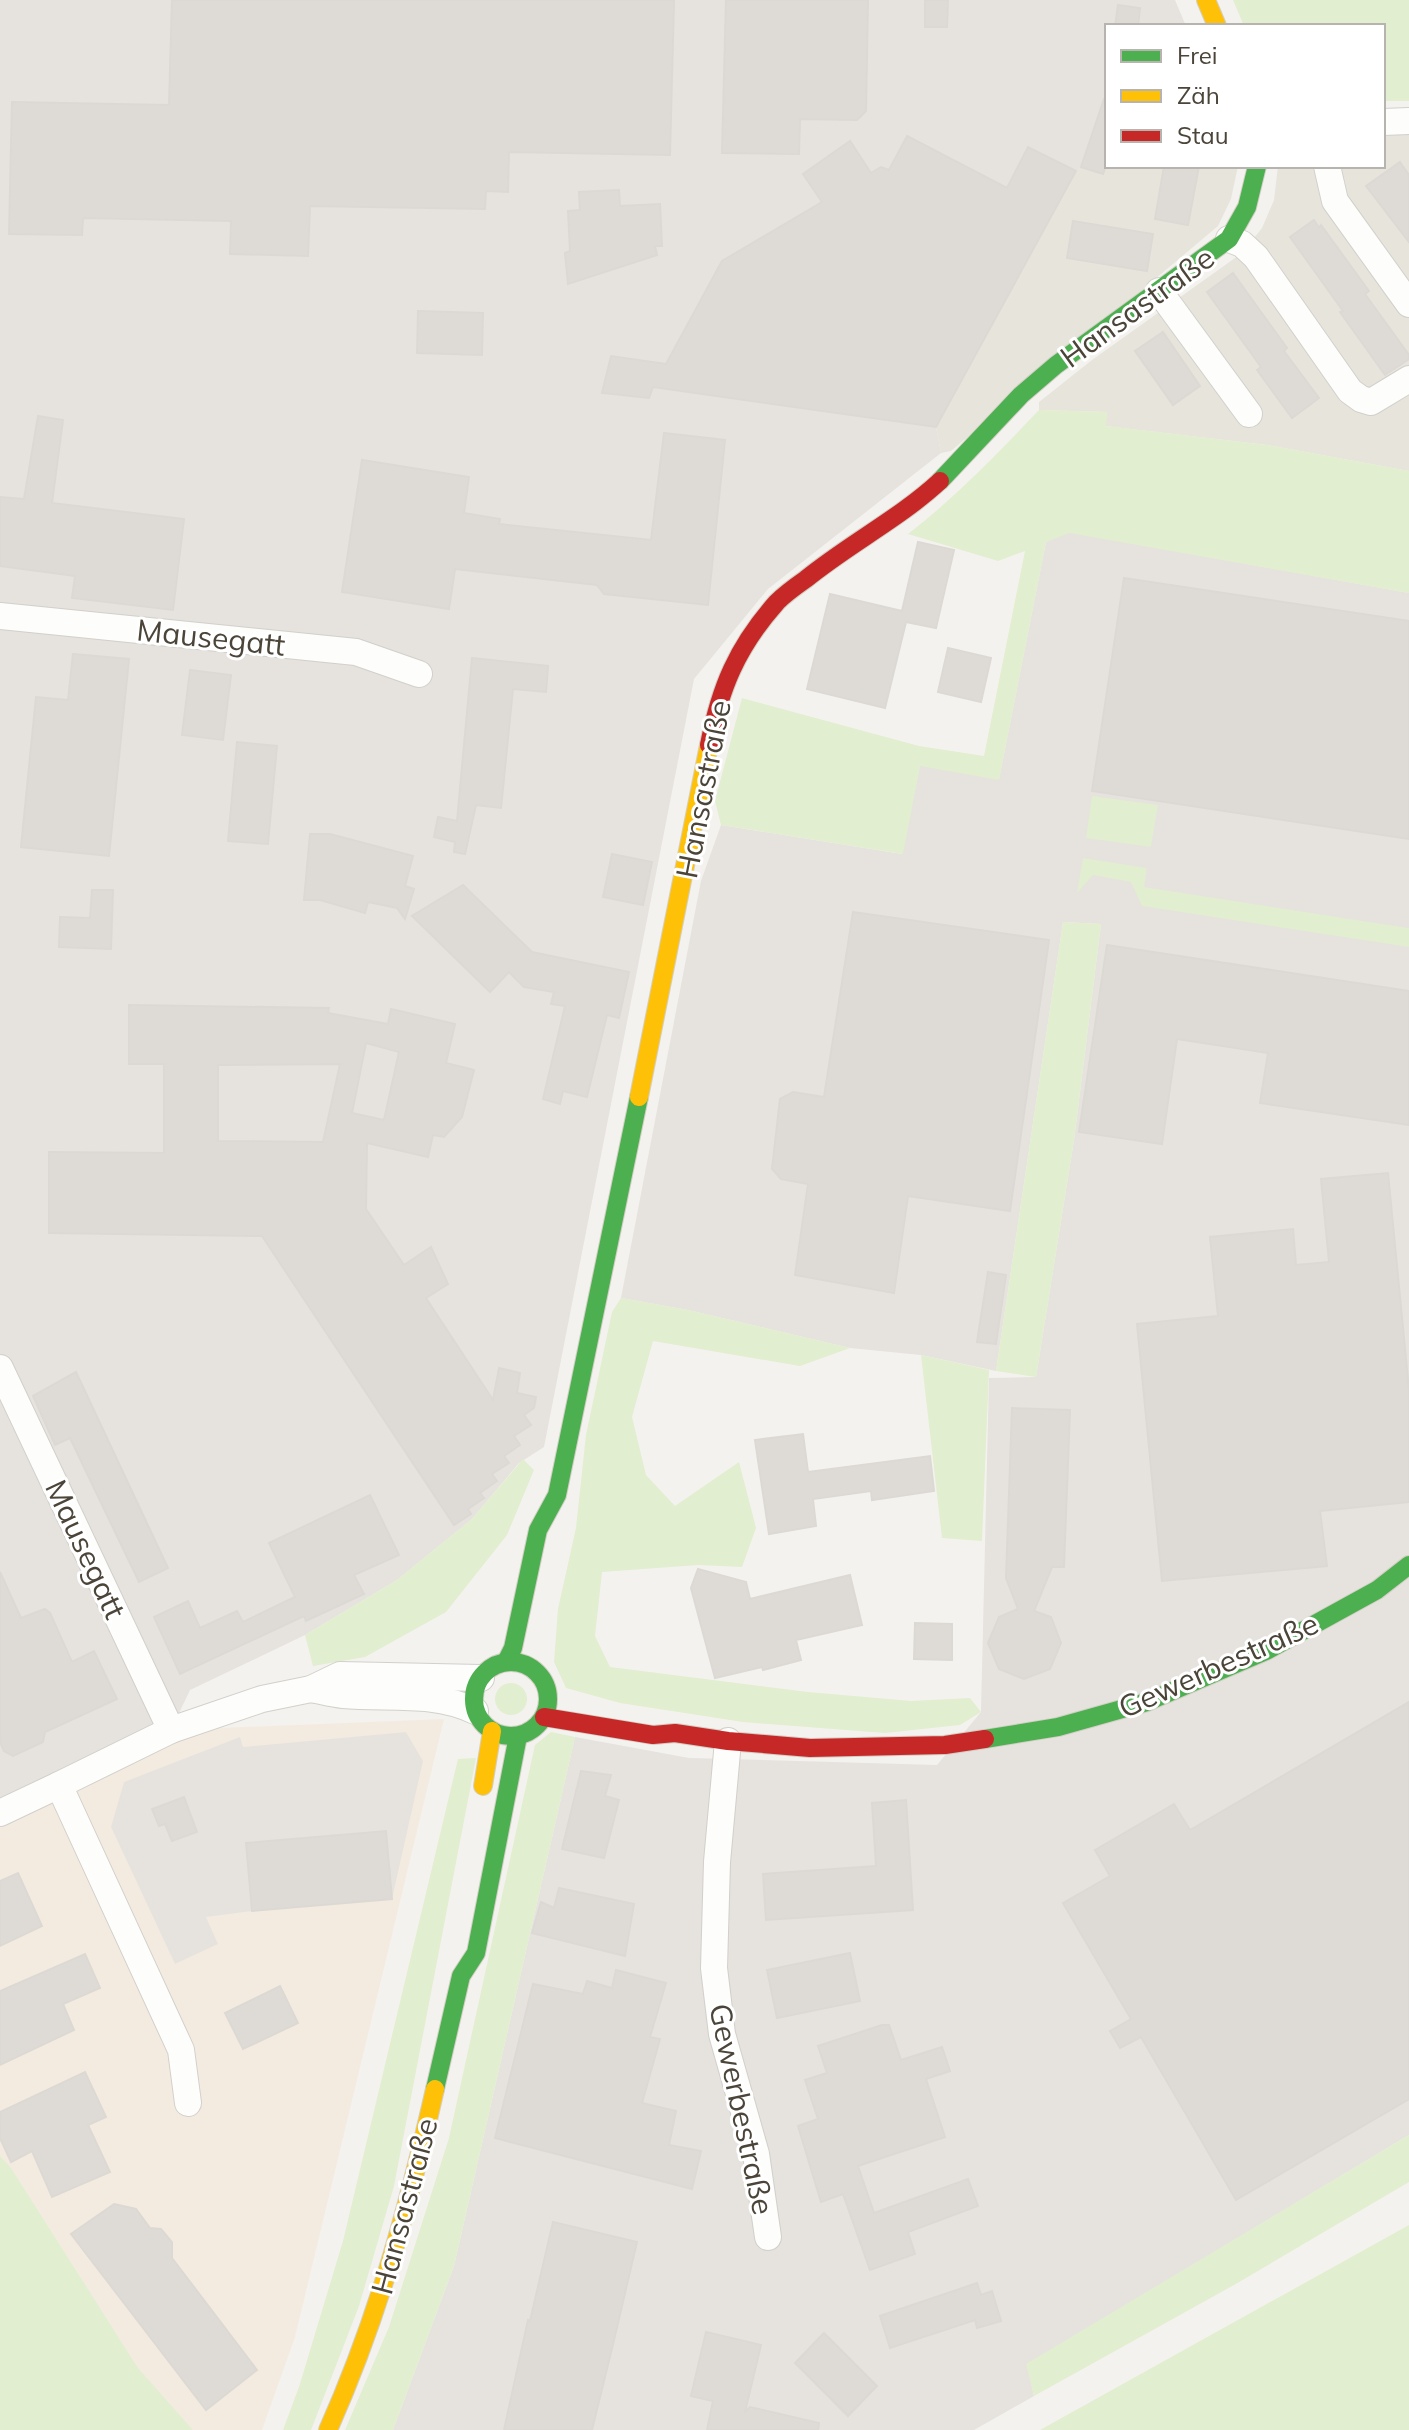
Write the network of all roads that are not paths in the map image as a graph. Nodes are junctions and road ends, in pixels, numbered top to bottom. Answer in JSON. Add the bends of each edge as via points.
{"nodes":[{"id":1,"x":1206,"y":0,"type":"edge"},
{"id":2,"x":1216,"y":24,"type":"edge"},
{"id":3,"x":1409,"y":121,"type":"edge"},
{"id":4,"x":1385,"y":122,"type":"edge"},
{"id":5,"x":1257,"y":168,"type":"edge"},
{"id":6,"x":1327,"y":168,"type":"edge"},
{"id":7,"x":1229,"y":239,"type":"junction"},
{"id":8,"x":1159,"y":291,"type":"junction"},
{"id":9,"x":1409,"y":304,"type":"edge"},
{"id":10,"x":1409,"y":379,"type":"edge"},
{"id":11,"x":1249,"y":414,"type":"dead end"},
{"id":12,"x":0,"y":616,"type":"edge"},
{"id":13,"x":419,"y":674,"type":"dead end"},
{"id":14,"x":0,"y":1368,"type":"edge"},
{"id":15,"x":557,"y":1495,"type":"junction"},
{"id":16,"x":560,"y":1521,"type":"dead end"},
{"id":17,"x":1409,"y":1565,"type":"edge"},
{"id":18,"x":506,"y":1662,"type":"junction"},
{"id":19,"x":481,"y":1678,"type":"junction"},
{"id":20,"x":311,"y":1689,"type":"junction"},
{"id":21,"x":615,"y":1710,"type":"dead end"},
{"id":22,"x":544,"y":1717,"type":"junction"},
{"id":23,"x":483,"y":1721,"type":"junction"},
{"id":24,"x":171,"y":1730,"type":"junction"},
{"id":25,"x":675,"y":1733,"type":"junction"},
{"id":26,"x":518,"y":1736,"type":"junction"},
{"id":27,"x":728,"y":1741,"type":"junction"},
{"id":28,"x":59,"y":1785,"type":"junction"},
{"id":29,"x":480,"y":1804,"type":"dead end"},
{"id":30,"x":0,"y":1813,"type":"edge"},
{"id":31,"x":453,"y":1954,"type":"dead end"},
{"id":32,"x":461,"y":1976,"type":"junction"},
{"id":33,"x":188,"y":2103,"type":"dead end"},
{"id":34,"x":768,"y":2237,"type":"dead end"},
{"id":35,"x":328,"y":2430,"type":"edge"}],
"edges":[{"from":1,"to":2,"type":"street"},
{"from":3,"to":4,"type":"street"},
{"from":5,"to":7,"type":"street","name":"Hansastraße","via":[[1247,207]]},
{"from":6,"to":9,"type":"street","via":[[1335,201]]},
{"from":7,"to":8,"type":"street","name":"Hansastraße"},
{"from":7,"to":10,"type":"street","via":[[1256,257],[1350,391],[1371,402]]},
{"from":8,"to":11,"type":"street"},
{"from":8,"to":15,"type":"street","name":"Hansastraße","via":[[1021,395],[924,496],[778,601],[737,656],[713,726]]},
{"from":12,"to":13,"type":"street","name":"Mausegatt","via":[[356,652]]},
{"from":14,"to":24,"type":"street","name":"Mausegatt"},
{"from":15,"to":16,"type":"street","name":"Hansastraße"},
{"from":15,"to":18,"type":"street","name":"Hansastraße","via":[[538,1530]]},
{"from":17,"to":27,"type":"street","name":"Gewerbestraße","via":[[1377,1590],[1266,1651],[1147,1702],[1058,1727],[945,1745],[877,1748]]},
{"from":18,"to":19,"type":"street"},
{"from":18,"to":22,"type":"street","via":[[535,1662],[555,1695]]},
{"from":19,"to":20,"type":"street","via":[[340,1675]]},
{"from":19,"to":23,"type":"street","via":[[475,1688]]},
{"from":20,"to":23,"type":"street","via":[[460,1703]]},
{"from":20,"to":24,"type":"street","via":[[262,1699]]},
{"from":21,"to":25,"type":"street","name":"Gewerbestraße","via":[[656,1720]]},
{"from":22,"to":25,"type":"street","name":"Gewerbestraße","via":[[653,1735]]},
{"from":22,"to":26,"type":"street"},
{"from":23,"to":26,"type":"street"},
{"from":23,"to":29,"type":"street"},
{"from":24,"to":28,"type":"street"},
{"from":25,"to":27,"type":"street","name":"Gewerbestraße"},
{"from":26,"to":32,"type":"street","name":"Hansastraße","via":[[476,1953]]},
{"from":27,"to":34,"type":"street","name":"Gewerbestraße","via":[[714,1968],[722,2034],[756,2154]]},
{"from":28,"to":30,"type":"street"},
{"from":28,"to":33,"type":"street","via":[[181,2050]]},
{"from":31,"to":32,"type":"street"},
{"from":32,"to":35,"type":"street","name":"Hansastraße","via":[[411,2191],[357,2362]]}]}
